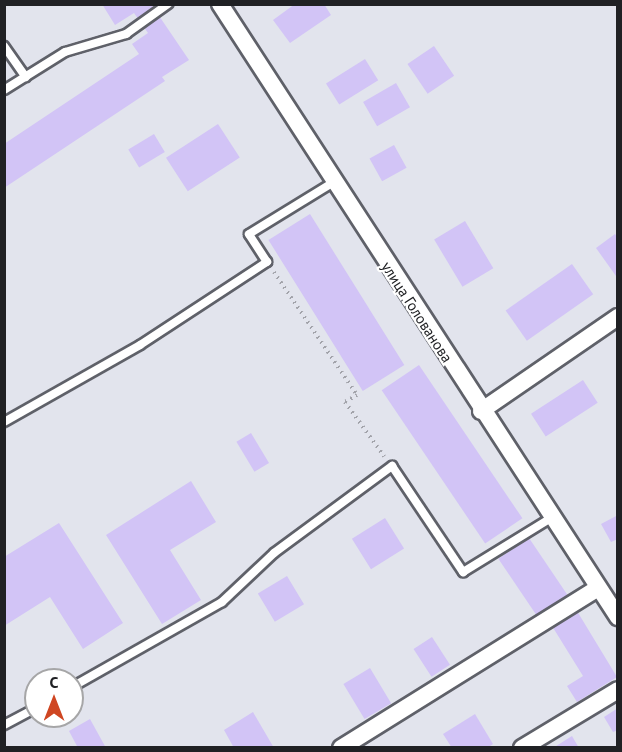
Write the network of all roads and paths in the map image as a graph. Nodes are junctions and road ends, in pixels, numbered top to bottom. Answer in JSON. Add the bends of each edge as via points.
{"nodes":[{"id":1,"x":168,"y":4,"type":"edge"},
{"id":2,"x":220,"y":4,"type":"edge"},
{"id":3,"x":4,"y":46,"type":"edge"},
{"id":4,"x":26,"y":77,"type":"junction"},
{"id":5,"x":4,"y":90,"type":"edge"},
{"id":6,"x":334,"y":182,"type":"junction"},
{"id":7,"x":267,"y":262,"type":"junction"},
{"id":8,"x":618,"y":318,"type":"edge"},
{"id":9,"x":480,"y":411,"type":"junction"},
{"id":10,"x":4,"y":422,"type":"edge"},
{"id":11,"x":392,"y":466,"type":"junction"},
{"id":12,"x":551,"y":518,"type":"junction"},
{"id":13,"x":597,"y":588,"type":"junction"},
{"id":14,"x":618,"y":618,"type":"edge"},
{"id":15,"x":84,"y":680,"type":"edge"},
{"id":16,"x":618,"y":690,"type":"edge"},
{"id":17,"x":24,"y":714,"type":"edge"},
{"id":18,"x":4,"y":725,"type":"edge"},
{"id":19,"x":341,"y":747,"type":"edge"},
{"id":20,"x":522,"y":747,"type":"edge"}],
"edges":[{"from":1,"to":4,"type":"lane","via":[[126,34],[65,52]]},
{"from":2,"to":6,"type":"street","name":"улица Голованова"},
{"from":3,"to":4,"type":"lane"},
{"from":4,"to":5,"type":"lane"},
{"from":6,"to":7,"type":"lane","via":[[249,234]]},
{"from":6,"to":9,"type":"street","name":"улица Голованова"},
{"from":7,"to":10,"type":"lane","via":[[140,345]]},
{"from":7,"to":11,"type":"path","via":[[357,395],[345,402]]},
{"from":8,"to":9,"type":"street"},
{"from":9,"to":12,"type":"street","name":"улица Голованова"},
{"from":11,"to":12,"type":"lane","via":[[463,572]]},
{"from":11,"to":15,"type":"lane","via":[[274,552],[222,602]]},
{"from":12,"to":13,"type":"street","name":"улица Голованова"},
{"from":13,"to":14,"type":"street","name":"улица Голованова"},
{"from":13,"to":19,"type":"street"},
{"from":16,"to":20,"type":"street"},
{"from":17,"to":18,"type":"lane"}]}
